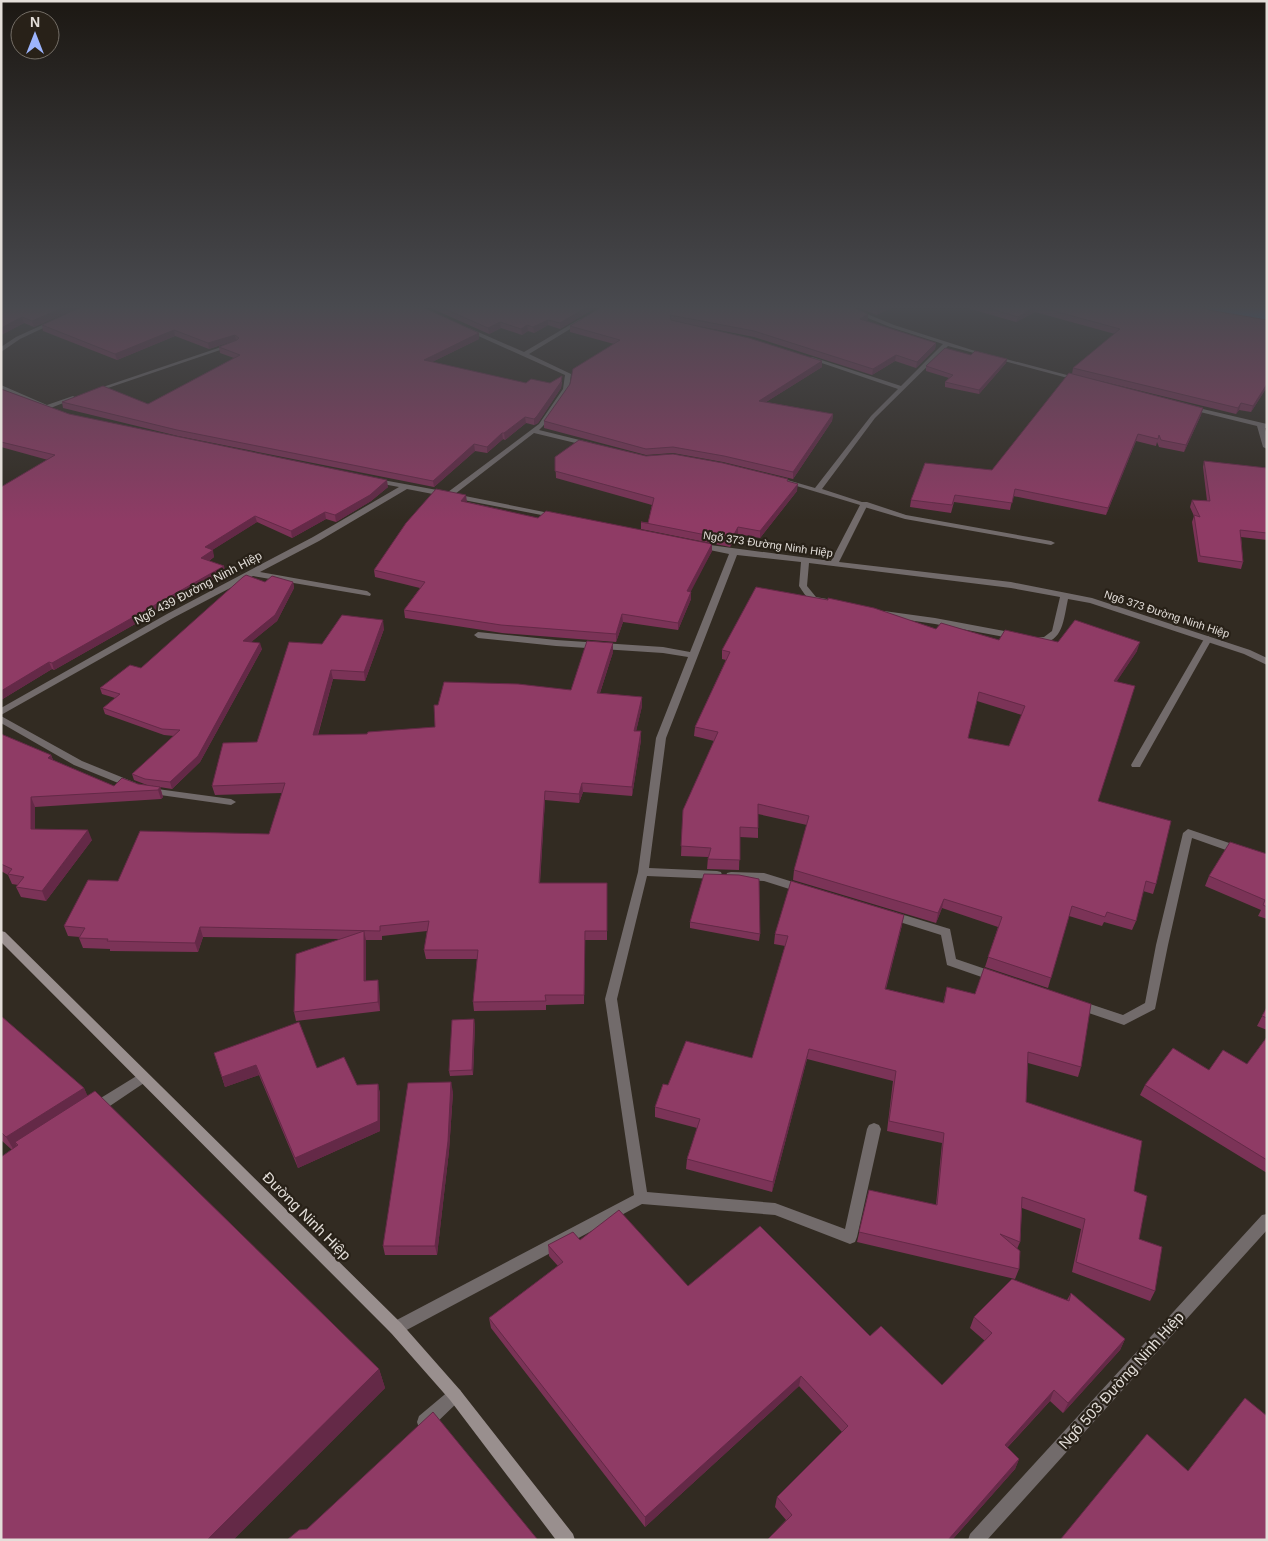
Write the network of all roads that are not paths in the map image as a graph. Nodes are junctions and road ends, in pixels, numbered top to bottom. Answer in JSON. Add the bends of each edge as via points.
{"nodes":[{"id":1,"x":137,"y":377,"type":"edge"},
{"id":2,"x":568,"y":377,"type":"edge"},
{"id":3,"x":868,"y":377,"type":"edge"},
{"id":4,"x":913,"y":377,"type":"edge"},
{"id":5,"x":1069,"y":377,"type":"edge"},
{"id":6,"x":1084,"y":381,"type":"edge"},
{"id":7,"x":1,"y":387,"type":"edge"},
{"id":8,"x":902,"y":388,"type":"junction"},
{"id":9,"x":86,"y":394,"type":"edge"},
{"id":10,"x":76,"y":397,"type":"edge"},
{"id":11,"x":1179,"y":406,"type":"edge"},
{"id":12,"x":48,"y":407,"type":"junction"},
{"id":13,"x":64,"y":413,"type":"edge"},
{"id":14,"x":1263,"y":425,"type":"edge"},
{"id":15,"x":533,"y":432,"type":"junction"},
{"id":16,"x":595,"y":446,"type":"edge"},
{"id":17,"x":1267,"y":447,"type":"edge"},
{"id":18,"x":368,"y":478,"type":"edge"},
{"id":19,"x":780,"y":480,"type":"edge"},
{"id":20,"x":406,"y":486,"type":"junction"},
{"id":21,"x":818,"y":489,"type":"junction"},
{"id":22,"x":449,"y":495,"type":"junction"},
{"id":23,"x":864,"y":504,"type":"junction"},
{"id":24,"x":563,"y":518,"type":"edge"},
{"id":25,"x":687,"y":543,"type":"edge"},
{"id":26,"x":1051,"y":543,"type":"dead end"},
{"id":27,"x":734,"y":552,"type":"junction"},
{"id":28,"x":805,"y":561,"type":"junction"},
{"id":29,"x":833,"y":565,"type":"junction"},
{"id":30,"x":251,"y":573,"type":"junction"},
{"id":31,"x":367,"y":594,"type":"dead end"},
{"id":32,"x":1064,"y":596,"type":"junction"},
{"id":33,"x":832,"y":603,"type":"edge"},
{"id":34,"x":879,"y":613,"type":"edge"},
{"id":35,"x":478,"y":635,"type":"dead end"},
{"id":36,"x":1208,"y":639,"type":"junction"},
{"id":37,"x":694,"y":655,"type":"junction"},
{"id":38,"x":1267,"y":662,"type":"edge"},
{"id":39,"x":1,"y":712,"type":"edge"},
{"id":40,"x":1,"y":719,"type":"edge"},
{"id":41,"x":1136,"y":765,"type":"dead end"},
{"id":42,"x":231,"y":802,"type":"dead end"},
{"id":43,"x":1249,"y":854,"type":"edge"},
{"id":44,"x":643,"y":872,"type":"junction"},
{"id":45,"x":810,"y":891,"type":"edge"},
{"id":46,"x":882,"y":913,"type":"edge"},
{"id":47,"x":1,"y":935,"type":"edge"},
{"id":48,"x":1005,"y":980,"type":"edge"},
{"id":49,"x":1069,"y":1002,"type":"edge"},
{"id":50,"x":144,"y":1077,"type":"junction"},
{"id":51,"x":88,"y":1113,"type":"edge"},
{"id":52,"x":874,"y":1129,"type":"dead end"},
{"id":53,"x":641,"y":1198,"type":"junction"},
{"id":54,"x":1267,"y":1220,"type":"edge"},
{"id":55,"x":396,"y":1328,"type":"junction"},
{"id":56,"x":455,"y":1395,"type":"junction"},
{"id":57,"x":412,"y":1435,"type":"edge"},
{"id":58,"x":567,"y":1540,"type":"edge"},
{"id":59,"x":976,"y":1540,"type":"edge"}],
"edges":[{"from":1,"to":9,"type":"street"},
{"from":2,"to":15,"type":"street","via":[[566,389]]},
{"from":3,"to":8,"type":"street"},
{"from":4,"to":8,"type":"street"},
{"from":5,"to":6,"type":"street"},
{"from":7,"to":12,"type":"street"},
{"from":8,"to":21,"type":"street","via":[[874,417]]},
{"from":10,"to":12,"type":"street"},
{"from":11,"to":14,"type":"street"},
{"from":12,"to":13,"type":"street"},
{"from":14,"to":17,"type":"street"},
{"from":15,"to":16,"type":"street"},
{"from":15,"to":22,"type":"street"},
{"from":18,"to":20,"type":"street"},
{"from":19,"to":21,"type":"street"},
{"from":20,"to":22,"type":"street"},
{"from":20,"to":30,"type":"street","name":"Ngõ 439 Đường Ninh Hiệp"},
{"from":21,"to":23,"type":"street"},
{"from":22,"to":24,"type":"street"},
{"from":23,"to":26,"type":"street","via":[[905,517]]},
{"from":23,"to":29,"type":"street"},
{"from":25,"to":27,"type":"street","name":"Ngõ 373 Đường Ninh Hiệp"},
{"from":27,"to":28,"type":"street","name":"Ngõ 373 Đường Ninh Hiệp"},
{"from":27,"to":37,"type":"street"},
{"from":28,"to":29,"type":"street","name":"Ngõ 373 Đường Ninh Hiệp"},
{"from":28,"to":33,"type":"street","via":[[803,586],[813,599]]},
{"from":29,"to":32,"type":"street","name":"Ngõ 373 Đường Ninh Hiệp","via":[[1011,585]]},
{"from":30,"to":31,"type":"street"},
{"from":30,"to":39,"type":"street","name":"Ngõ 439 Đường Ninh Hiệp"},
{"from":32,"to":34,"type":"street","via":[[1056,632],[1046,640]]},
{"from":32,"to":36,"type":"street","name":"Ngõ 373 Đường Ninh Hiệp","via":[[1092,601]]},
{"from":35,"to":37,"type":"street"},
{"from":36,"to":38,"type":"street","name":"Ngõ 373 Đường Ninh Hiệp"},
{"from":36,"to":41,"type":"street"},
{"from":37,"to":44,"type":"street","via":[[661,738]]},
{"from":40,"to":42,"type":"street","via":[[78,763],[144,790]]},
{"from":43,"to":49,"type":"street","via":[[1188,834],[1151,1006],[1124,1020]]},
{"from":44,"to":45,"type":"street","via":[[764,877]]},
{"from":44,"to":53,"type":"street","via":[[611,1000]]},
{"from":46,"to":48,"type":"street","via":[[946,932],[951,962]]},
{"from":47,"to":50,"type":"main road","name":"Đường Ninh Hiệp"},
{"from":50,"to":51,"type":"street"},
{"from":50,"to":55,"type":"main road","name":"Đường Ninh Hiệp"},
{"from":52,"to":53,"type":"street","via":[[850,1237],[775,1209]]},
{"from":53,"to":55,"type":"street"},
{"from":54,"to":59,"type":"street","name":"Ngõ 503 Đường Ninh Hiệp"},
{"from":55,"to":56,"type":"main road","name":"Đường Ninh Hiệp"},
{"from":56,"to":57,"type":"street"},
{"from":56,"to":58,"type":"main road","name":"Đường Ninh Hiệp"}]}
